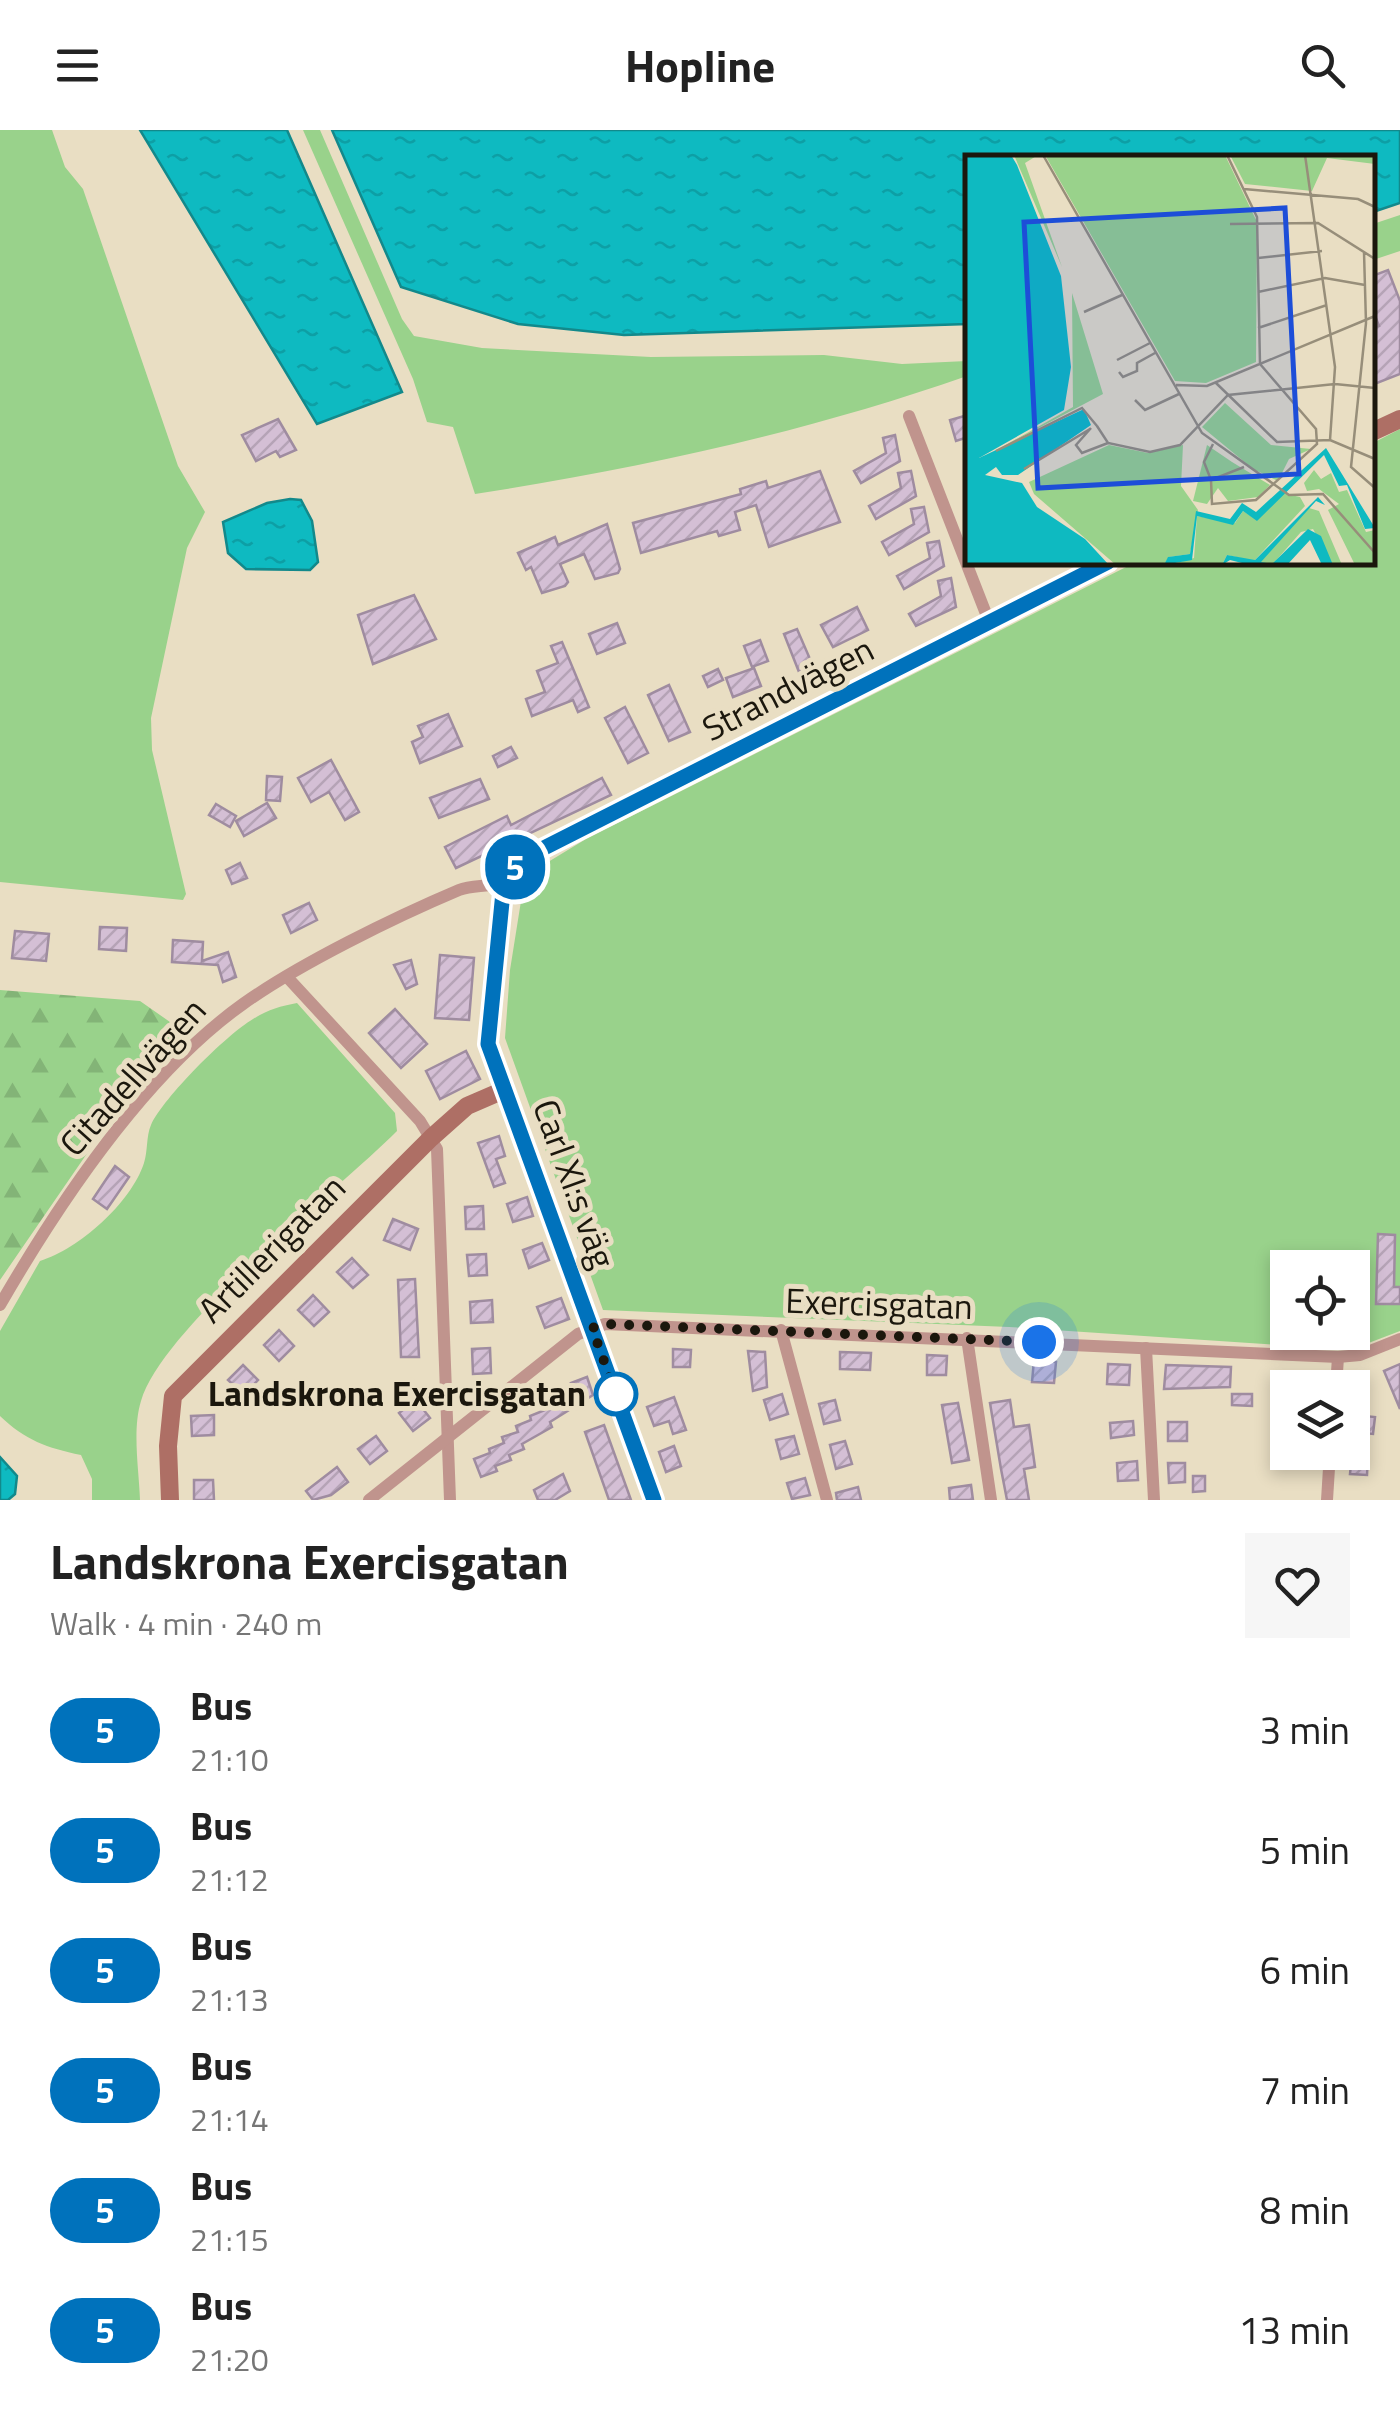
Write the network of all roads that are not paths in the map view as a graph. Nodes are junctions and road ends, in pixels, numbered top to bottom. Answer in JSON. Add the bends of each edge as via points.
{"nodes":[{"id":1,"x":909,"y":416,"type":"dead end"},
{"id":2,"x":1400,"y":418,"type":"edge"},
{"id":3,"x":1375,"y":430,"type":"edge"},
{"id":4,"x":965,"y":560,"type":"edge"},
{"id":5,"x":967,"y":565,"type":"edge"},
{"id":6,"x":1102,"y":565,"type":"edge"},
{"id":7,"x":990,"y":624,"type":"junction"},
{"id":8,"x":504,"y":882,"type":"junction"},
{"id":9,"x":288,"y":978,"type":"junction"},
{"id":10,"x":504,"y":1090,"type":"junction"},
{"id":11,"x":431,"y":1138,"type":"junction"},
{"id":12,"x":0,"y":1305,"type":"edge"},
{"id":13,"x":592,"y":1328,"type":"junction"},
{"id":14,"x":781,"y":1330,"type":"junction"},
{"id":15,"x":967,"y":1338,"type":"junction"},
{"id":16,"x":1400,"y":1339,"type":"edge"},
{"id":17,"x":1146,"y":1348,"type":"junction"},
{"id":18,"x":1338,"y":1357,"type":"junction"},
{"id":19,"x":1337,"y":1370,"type":"edge"},
{"id":20,"x":447,"y":1440,"type":"junction"},
{"id":21,"x":1328,"y":1470,"type":"edge"},
{"id":22,"x":170,"y":1500,"type":"edge"},
{"id":23,"x":369,"y":1500,"type":"edge"},
{"id":24,"x":450,"y":1500,"type":"edge"},
{"id":25,"x":654,"y":1500,"type":"edge"},
{"id":26,"x":826,"y":1500,"type":"edge"},
{"id":27,"x":991,"y":1500,"type":"edge"},
{"id":28,"x":1154,"y":1500,"type":"edge"},
{"id":29,"x":1326,"y":1500,"type":"edge"}],
"edges":[{"from":1,"to":4,"type":"street"},
{"from":2,"to":3,"type":"street"},
{"from":5,"to":7,"type":"street"},
{"from":6,"to":7,"type":"street","name":"Strandvägen"},
{"from":7,"to":8,"type":"street","name":"Strandvägen","via":[[540,850]]},
{"from":8,"to":9,"type":"street","name":"Citadellvägen","via":[[464,888]]},
{"from":8,"to":10,"type":"street","name":"Carl XI:s väg","via":[[488,1028]]},
{"from":9,"to":11,"type":"street"},
{"from":9,"to":12,"type":"street","name":"Citadellvägen","via":[[242,1004],[111,1138]]},
{"from":10,"to":11,"type":"street","name":"Artillerigatan","via":[[467,1106]]},
{"from":10,"to":13,"type":"street","name":"Carl XI:s väg"},
{"from":11,"to":20,"type":"street","via":[[440,1173]]},
{"from":11,"to":22,"type":"street","name":"Artillerigatan","via":[[173,1396]]},
{"from":13,"to":14,"type":"street","name":"Exercisgatan"},
{"from":13,"to":20,"type":"street"},
{"from":13,"to":25,"type":"street","name":"Carl XI:s väg"},
{"from":14,"to":15,"type":"street","name":"Exercisgatan"},
{"from":14,"to":26,"type":"street"},
{"from":15,"to":17,"type":"street","name":"Exercisgatan"},
{"from":15,"to":27,"type":"street"},
{"from":16,"to":18,"type":"street","name":"Exercisgatan"},
{"from":17,"to":18,"type":"street","name":"Exercisgatan"},
{"from":17,"to":28,"type":"street"},
{"from":18,"to":19,"type":"street"},
{"from":20,"to":23,"type":"street"},
{"from":20,"to":24,"type":"street"},
{"from":21,"to":29,"type":"street"}]}
